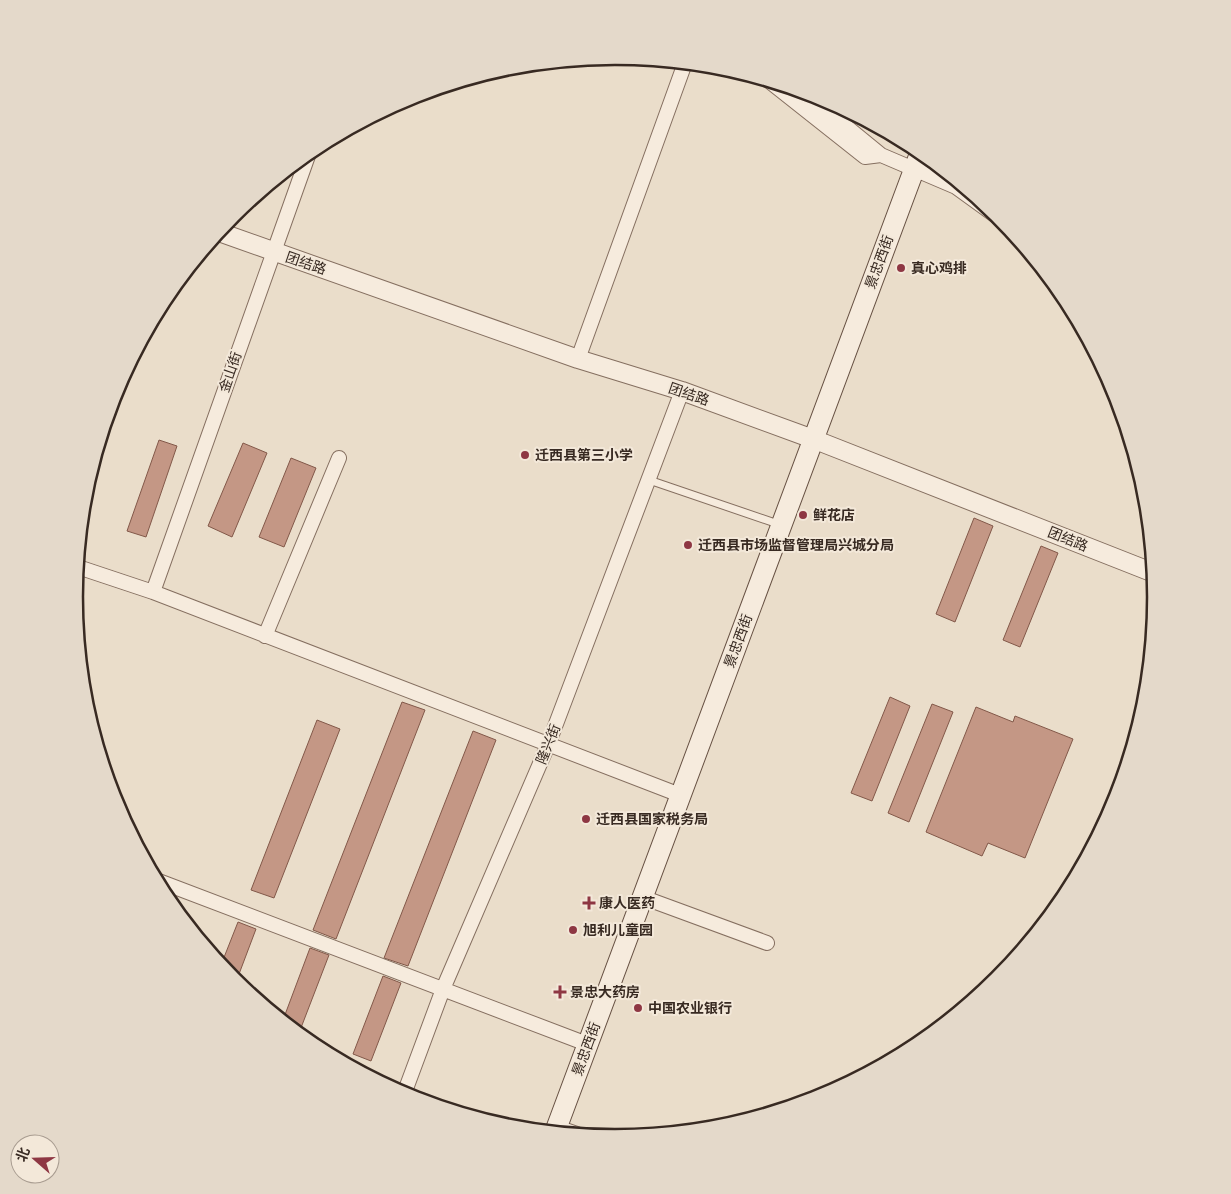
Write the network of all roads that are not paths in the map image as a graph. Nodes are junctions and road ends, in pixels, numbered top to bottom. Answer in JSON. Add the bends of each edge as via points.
{"nodes":[{"id":1,"x":683,"y":70,"type":"edge"},
{"id":2,"x":782,"y":92,"type":"edge"},
{"id":3,"x":821,"y":106,"type":"edge"},
{"id":4,"x":881,"y":155,"type":"junction"},
{"id":5,"x":917,"y":160,"type":"edge"},
{"id":6,"x":303,"y":167,"type":"edge"},
{"id":7,"x":941,"y":177,"type":"edge"},
{"id":8,"x":226,"y":235,"type":"edge"},
{"id":9,"x":272,"y":251,"type":"junction"},
{"id":10,"x":578,"y":359,"type":"junction"},
{"id":11,"x":682,"y":391,"type":"junction"},
{"id":12,"x":813,"y":439,"type":"junction"},
{"id":13,"x":339,"y":458,"type":"dead end"},
{"id":14,"x":649,"y":480,"type":"junction"},
{"id":15,"x":781,"y":525,"type":"junction"},
{"id":16,"x":85,"y":569,"type":"edge"},
{"id":17,"x":1146,"y":570,"type":"edge"},
{"id":18,"x":153,"y":592,"type":"junction"},
{"id":19,"x":266,"y":636,"type":"junction"},
{"id":20,"x":548,"y":744,"type":"junction"},
{"id":21,"x":680,"y":795,"type":"junction"},
{"id":22,"x":168,"y":885,"type":"edge"},
{"id":23,"x":642,"y":897,"type":"junction"},
{"id":24,"x":767,"y":942,"type":"dead end"},
{"id":25,"x":444,"y":989,"type":"junction"},
{"id":26,"x":588,"y":1044,"type":"junction"},
{"id":27,"x":407,"y":1087,"type":"edge"},
{"id":28,"x":557,"y":1125,"type":"edge"}],
"edges":[{"from":1,"to":10,"type":"street"},
{"from":2,"to":4,"type":"street","via":[[865,157]]},
{"from":3,"to":4,"type":"street"},
{"from":4,"to":5,"type":"street"},
{"from":5,"to":7,"type":"street"},
{"from":5,"to":12,"type":"main road","name":"景忠西街"},
{"from":6,"to":9,"type":"street","name":"金山街"},
{"from":8,"to":9,"type":"street","name":"团结路"},
{"from":9,"to":10,"type":"street","name":"团结路"},
{"from":9,"to":18,"type":"street","name":"金山街"},
{"from":10,"to":11,"type":"street","name":"团结路"},
{"from":11,"to":12,"type":"street","name":"团结路"},
{"from":11,"to":14,"type":"street","name":"隆兴街"},
{"from":12,"to":15,"type":"main road","name":"景忠西街"},
{"from":12,"to":17,"type":"street","name":"团结路"},
{"from":13,"to":19,"type":"street"},
{"from":14,"to":15,"type":"lane"},
{"from":14,"to":20,"type":"street","name":"隆兴街"},
{"from":15,"to":21,"type":"main road","name":"景忠西街"},
{"from":16,"to":18,"type":"street"},
{"from":18,"to":19,"type":"street"},
{"from":19,"to":20,"type":"street"},
{"from":20,"to":21,"type":"street"},
{"from":20,"to":25,"type":"street","name":"隆兴街"},
{"from":21,"to":23,"type":"main road","name":"景忠西街"},
{"from":22,"to":25,"type":"street"},
{"from":23,"to":24,"type":"street"},
{"from":23,"to":26,"type":"main road","name":"景忠西街"},
{"from":25,"to":26,"type":"street"},
{"from":25,"to":27,"type":"street","name":"隆兴街"},
{"from":26,"to":28,"type":"main road","name":"景忠西街"}]}
